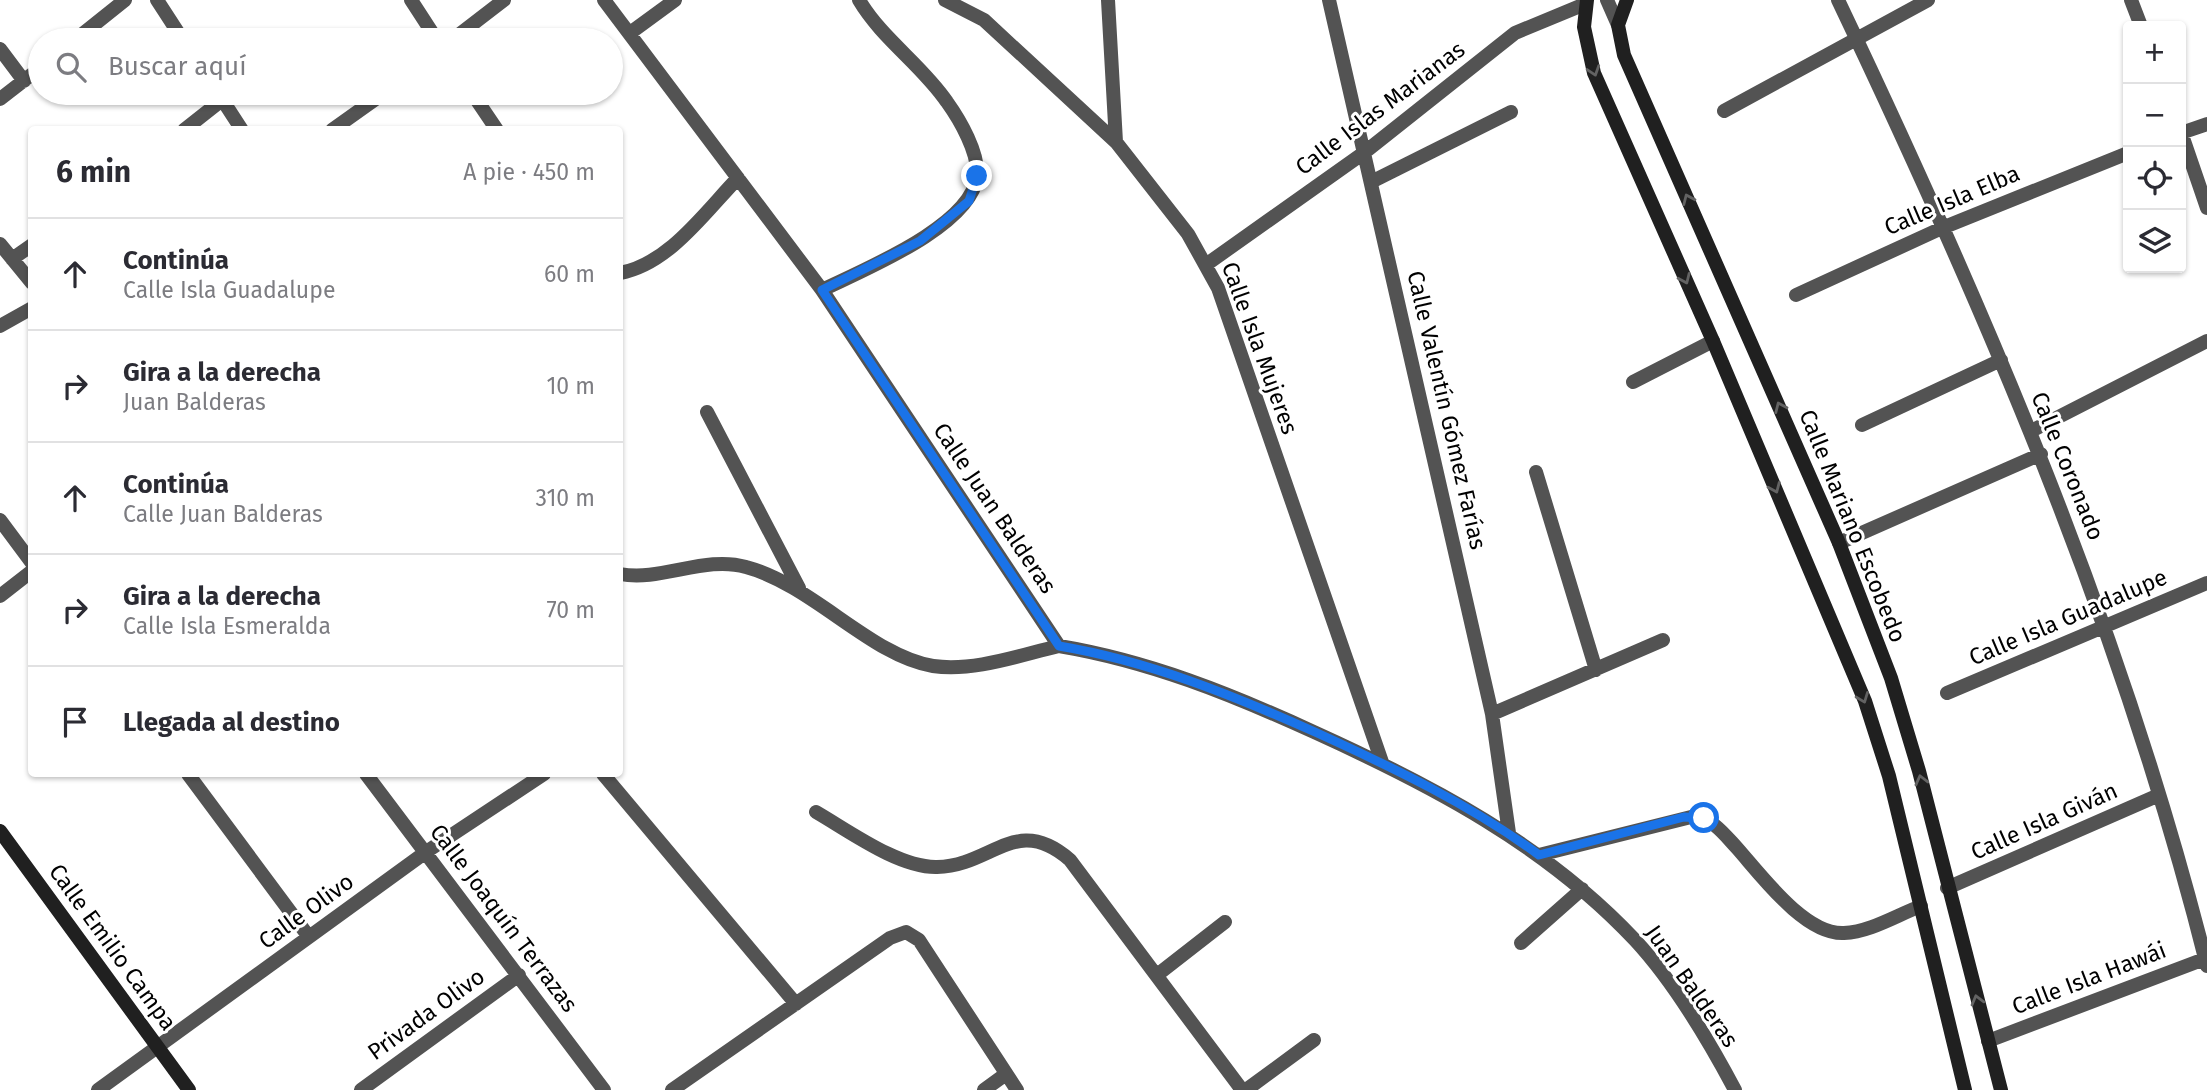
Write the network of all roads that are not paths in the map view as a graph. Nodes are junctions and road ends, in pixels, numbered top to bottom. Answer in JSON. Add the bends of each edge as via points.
{"nodes":[{"id":1,"x":125,"y":0,"type":"edge"},
{"id":2,"x":157,"y":0,"type":"edge"},
{"id":3,"x":411,"y":0,"type":"edge"},
{"id":4,"x":504,"y":0,"type":"edge"},
{"id":5,"x":604,"y":0,"type":"edge"},
{"id":6,"x":675,"y":0,"type":"edge"},
{"id":7,"x":859,"y":0,"type":"edge"},
{"id":8,"x":945,"y":0,"type":"edge"},
{"id":9,"x":1108,"y":0,"type":"edge"},
{"id":10,"x":1329,"y":0,"type":"edge"},
{"id":11,"x":1607,"y":0,"type":"edge"},
{"id":12,"x":1627,"y":0,"type":"edge"},
{"id":13,"x":1838,"y":0,"type":"edge"},
{"id":14,"x":1928,"y":0,"type":"edge"},
{"id":15,"x":2131,"y":0,"type":"edge"},
{"id":16,"x":1586,"y":2,"type":"edge"},
{"id":17,"x":2139,"y":21,"type":"edge"},
{"id":18,"x":1618,"y":25,"type":"junction"},
{"id":19,"x":90,"y":28,"type":"edge"},
{"id":20,"x":175,"y":28,"type":"edge"},
{"id":21,"x":429,"y":28,"type":"edge"},
{"id":22,"x":468,"y":28,"type":"edge"},
{"id":23,"x":630,"y":33,"type":"junction"},
{"id":24,"x":1856,"y":38,"type":"junction"},
{"id":25,"x":0,"y":49,"type":"edge"},
{"id":26,"x":28,"y":78,"type":"edge"},
{"id":27,"x":24,"y":81,"type":"junction"},
{"id":28,"x":0,"y":99,"type":"edge"},
{"id":29,"x":210,"y":105,"type":"edge"},
{"id":30,"x":226,"y":105,"type":"edge"},
{"id":31,"x":367,"y":105,"type":"edge"},
{"id":32,"x":480,"y":105,"type":"edge"},
{"id":33,"x":1724,"y":111,"type":"dead end"},
{"id":34,"x":1511,"y":112,"type":"dead end"},
{"id":35,"x":2207,"y":124,"type":"edge"},
{"id":36,"x":188,"y":126,"type":"edge"},
{"id":37,"x":239,"y":126,"type":"edge"},
{"id":38,"x":338,"y":126,"type":"edge"},
{"id":39,"x":494,"y":126,"type":"edge"},
{"id":40,"x":2186,"y":131,"type":"edge"},
{"id":41,"x":1116,"y":142,"type":"junction"},
{"id":42,"x":2186,"y":147,"type":"edge"},
{"id":43,"x":1365,"y":152,"type":"junction"},
{"id":44,"x":2123,"y":155,"type":"edge"},
{"id":45,"x":738,"y":178,"type":"junction"},
{"id":46,"x":1371,"y":182,"type":"junction"},
{"id":47,"x":2207,"y":208,"type":"edge"},
{"id":48,"x":1942,"y":228,"type":"junction"},
{"id":49,"x":0,"y":244,"type":"edge"},
{"id":50,"x":28,"y":248,"type":"edge"},
{"id":51,"x":12,"y":259,"type":"junction"},
{"id":52,"x":1207,"y":264,"type":"junction"},
{"id":53,"x":623,"y":272,"type":"edge"},
{"id":54,"x":28,"y":278,"type":"edge"},
{"id":55,"x":822,"y":290,"type":"junction"},
{"id":56,"x":1796,"y":295,"type":"dead end"},
{"id":57,"x":28,"y":310,"type":"edge"},
{"id":58,"x":0,"y":326,"type":"edge"},
{"id":59,"x":1713,"y":341,"type":"junction"},
{"id":60,"x":2207,"y":341,"type":"edge"},
{"id":61,"x":2001,"y":360,"type":"junction"},
{"id":62,"x":1633,"y":382,"type":"dead end"},
{"id":63,"x":707,"y":412,"type":"dead end"},
{"id":64,"x":1862,"y":425,"type":"dead end"},
{"id":65,"x":2031,"y":430,"type":"junction"},
{"id":66,"x":2040,"y":454,"type":"junction"},
{"id":67,"x":1536,"y":472,"type":"dead end"},
{"id":68,"x":0,"y":520,"type":"edge"},
{"id":69,"x":1839,"y":543,"type":"junction"},
{"id":70,"x":28,"y":558,"type":"edge"},
{"id":71,"x":28,"y":573,"type":"edge"},
{"id":72,"x":623,"y":574,"type":"edge"},
{"id":73,"x":2207,"y":583,"type":"edge"},
{"id":74,"x":799,"y":590,"type":"junction"},
{"id":75,"x":0,"y":596,"type":"edge"},
{"id":76,"x":2106,"y":626,"type":"junction"},
{"id":77,"x":1663,"y":640,"type":"dead end"},
{"id":78,"x":1059,"y":646,"type":"junction"},
{"id":79,"x":1596,"y":670,"type":"junction"},
{"id":80,"x":1947,"y":693,"type":"dead end"},
{"id":81,"x":1492,"y":714,"type":"junction"},
{"id":82,"x":1382,"y":762,"type":"junction"},
{"id":83,"x":190,"y":777,"type":"edge"},
{"id":84,"x":368,"y":777,"type":"edge"},
{"id":85,"x":539,"y":777,"type":"edge"},
{"id":86,"x":606,"y":777,"type":"edge"},
{"id":87,"x":2159,"y":795,"type":"junction"},
{"id":88,"x":816,"y":812,"type":"dead end"},
{"id":89,"x":0,"y":831,"type":"edge"},
{"id":90,"x":1509,"y":833,"type":"junction"},
{"id":91,"x":426,"y":852,"type":"junction"},
{"id":92,"x":1539,"y":855,"type":"junction"},
{"id":93,"x":1947,"y":888,"type":"junction"},
{"id":94,"x":1582,"y":889,"type":"junction"},
{"id":95,"x":1921,"y":906,"type":"junction"},
{"id":96,"x":1225,"y":922,"type":"dead end"},
{"id":97,"x":309,"y":937,"type":"junction"},
{"id":98,"x":1521,"y":943,"type":"dead end"},
{"id":99,"x":2206,"y":961,"type":"edge"},
{"id":100,"x":519,"y":975,"type":"junction"},
{"id":101,"x":1157,"y":975,"type":"junction"},
{"id":102,"x":796,"y":1004,"type":"junction"},
{"id":103,"x":1314,"y":1040,"type":"dead end"},
{"id":104,"x":1988,"y":1041,"type":"junction"},
{"id":105,"x":157,"y":1046,"type":"junction"},
{"id":106,"x":1006,"y":1074,"type":"junction"},
{"id":107,"x":99,"y":1090,"type":"edge"},
{"id":108,"x":189,"y":1090,"type":"edge"},
{"id":109,"x":360,"y":1090,"type":"edge"},
{"id":110,"x":604,"y":1090,"type":"edge"},
{"id":111,"x":672,"y":1090,"type":"edge"},
{"id":112,"x":984,"y":1090,"type":"edge"},
{"id":113,"x":1017,"y":1090,"type":"edge"},
{"id":114,"x":1244,"y":1090,"type":"edge"},
{"id":115,"x":1735,"y":1090,"type":"edge"},
{"id":116,"x":1965,"y":1090,"type":"edge"},
{"id":117,"x":2001,"y":1090,"type":"edge"}],
"edges":[{"from":1,"to":19,"type":"street"},
{"from":2,"to":20,"type":"street"},
{"from":3,"to":21,"type":"street"},
{"from":4,"to":22,"type":"street"},
{"from":5,"to":23,"type":"street","name":"Calle Juan Balderas"},
{"from":6,"to":23,"type":"street"},
{"from":7,"to":55,"type":"street","via":[[947,101],[974,154],[977,176],[969,201],[920,241]]},
{"from":8,"to":41,"type":"street","name":"Calle Isla Mujeres","via":[[984,20]]},
{"from":9,"to":41,"type":"street"},
{"from":10,"to":43,"type":"street","name":"Calle Valentín Gómez Farías"},
{"from":11,"to":18,"type":"street","name":"Calle Mariano Escobedo"},
{"from":12,"to":18,"type":"main road"},
{"from":13,"to":24,"type":"street","name":"Calle Coronado"},
{"from":14,"to":24,"type":"street"},
{"from":15,"to":17,"type":"street"},
{"from":16,"to":43,"type":"street","name":"Calle Islas Marianas","via":[[1515,33]]},
{"from":16,"to":59,"type":"main road","one_way":true,"via":[[1584,27],[1594,73]]},
{"from":69,"to":18,"type":"main road","name":"Calle Mariano Escobedo","one_way":true,"via":[[1630,68]]},
{"from":23,"to":45,"type":"street","name":"Calle Juan Balderas"},
{"from":24,"to":33,"type":"street"},
{"from":24,"to":48,"type":"street","name":"Calle Coronado"},
{"from":25,"to":27,"type":"street"},
{"from":26,"to":27,"type":"street"},
{"from":27,"to":28,"type":"street"},
{"from":29,"to":36,"type":"street"},
{"from":30,"to":37,"type":"street"},
{"from":31,"to":38,"type":"street"},
{"from":32,"to":39,"type":"street"},
{"from":34,"to":46,"type":"street"},
{"from":35,"to":40,"type":"street"},
{"from":41,"to":52,"type":"street","name":"Calle Isla Mujeres"},
{"from":42,"to":47,"type":"street"},
{"from":43,"to":46,"type":"street","name":"Calle Valentín Gómez Farías"},
{"from":43,"to":52,"type":"street","name":"Calle Islas Marianas"},
{"from":44,"to":48,"type":"street","name":"Calle Isla Elba"},
{"from":45,"to":53,"type":"street","via":[[662,255]]},
{"from":45,"to":55,"type":"street","name":"Calle Juan Balderas"},
{"from":46,"to":81,"type":"street","name":"Calle Valentín Gómez Farías"},
{"from":48,"to":56,"type":"street","name":"Calle Isla Elba"},
{"from":48,"to":61,"type":"street","name":"Calle Coronado"},
{"from":49,"to":51,"type":"street"},
{"from":50,"to":51,"type":"street"},
{"from":51,"to":54,"type":"street"},
{"from":52,"to":82,"type":"street","name":"Calle Isla Mujeres"},
{"from":55,"to":78,"type":"street","name":"Calle Juan Balderas"},
{"from":57,"to":58,"type":"street"},
{"from":59,"to":62,"type":"street"},
{"from":59,"to":95,"type":"main road","one_way":true,"via":[[1864,701],[1889,776]]},
{"from":60,"to":65,"type":"street"},
{"from":61,"to":64,"type":"street"},
{"from":61,"to":65,"type":"street","name":"Calle Coronado"},
{"from":63,"to":74,"type":"street"},
{"from":65,"to":66,"type":"street","name":"Calle Coronado"},
{"from":66,"to":69,"type":"street"},
{"from":66,"to":76,"type":"street","name":"Calle Coronado"},
{"from":67,"to":79,"type":"street"},
{"from":68,"to":70,"type":"street"},
{"from":93,"to":69,"type":"main road","name":"Calle Mariano Escobedo","one_way":true,"via":[[1903,715]]},
{"from":71,"to":75,"type":"street"},
{"from":72,"to":74,"type":"street","via":[[742,565],[770,573]]},
{"from":73,"to":76,"type":"street","name":"Calle Isla Guadalupe"},
{"from":74,"to":78,"type":"street","via":[[881,644],[910,660],[934,666],[961,667]]},
{"from":76,"to":80,"type":"street","name":"Calle Isla Guadalupe"},
{"from":76,"to":87,"type":"street","name":"Calle Coronado"},
{"from":77,"to":79,"type":"street"},
{"from":78,"to":82,"type":"street","via":[[1102,653],[1182,677]]},
{"from":79,"to":81,"type":"street"},
{"from":81,"to":90,"type":"street","name":"Calle Valentín Gómez Farías"},
{"from":82,"to":90,"type":"street"},
{"from":83,"to":97,"type":"street"},
{"from":84,"to":91,"type":"street","name":"Calle Joaquín Terrazas"},
{"from":85,"to":91,"type":"street","name":"Calle Olivo"},
{"from":86,"to":102,"type":"street"},
{"from":87,"to":93,"type":"street","name":"Calle Isla Giván"},
{"from":87,"to":99,"type":"street","name":"Calle Coronado"},
{"from":88,"to":101,"type":"street","via":[[914,864],[960,864],[1026,839],[1054,846],[1070,860]]},
{"from":89,"to":105,"type":"main road","name":"Calle Emilio Campa"},
{"from":90,"to":92,"type":"street","name":"Juan Balderas"},
{"from":91,"to":97,"type":"street","name":"Calle Olivo"},
{"from":91,"to":100,"type":"street","name":"Calle Joaquín Terrazas"},
{"from":92,"to":94,"type":"street","name":"Juan Balderas"},
{"from":92,"to":95,"type":"street","via":[[1684,817],[1704,818],[1715,824],[1783,899],[1829,932],[1863,929]]},
{"from":104,"to":93,"type":"main road","name":"Calle Mariano Escobedo","one_way":true},
{"from":94,"to":98,"type":"street"},
{"from":94,"to":115,"type":"street","name":"Juan Balderas","via":[[1659,970]]},
{"from":95,"to":116,"type":"main road"},
{"from":96,"to":101,"type":"street"},
{"from":97,"to":105,"type":"street","name":"Calle Olivo"},
{"from":99,"to":104,"type":"street","name":"Calle Isla Hawái"},
{"from":100,"to":109,"type":"street","name":"Privada Olivo"},
{"from":100,"to":110,"type":"street","name":"Calle Joaquín Terrazas"},
{"from":101,"to":114,"type":"street"},
{"from":102,"to":106,"type":"street","via":[[890,938],[906,932],[919,940]]},
{"from":102,"to":111,"type":"street"},
{"from":103,"to":114,"type":"street"},
{"from":104,"to":117,"type":"main road","name":"Calle Mariano Escobedo"},
{"from":105,"to":107,"type":"street","name":"Calle Olivo"},
{"from":105,"to":108,"type":"main road","name":"Calle Emilio Campa"},
{"from":106,"to":112,"type":"street"},
{"from":106,"to":113,"type":"street"}]}
